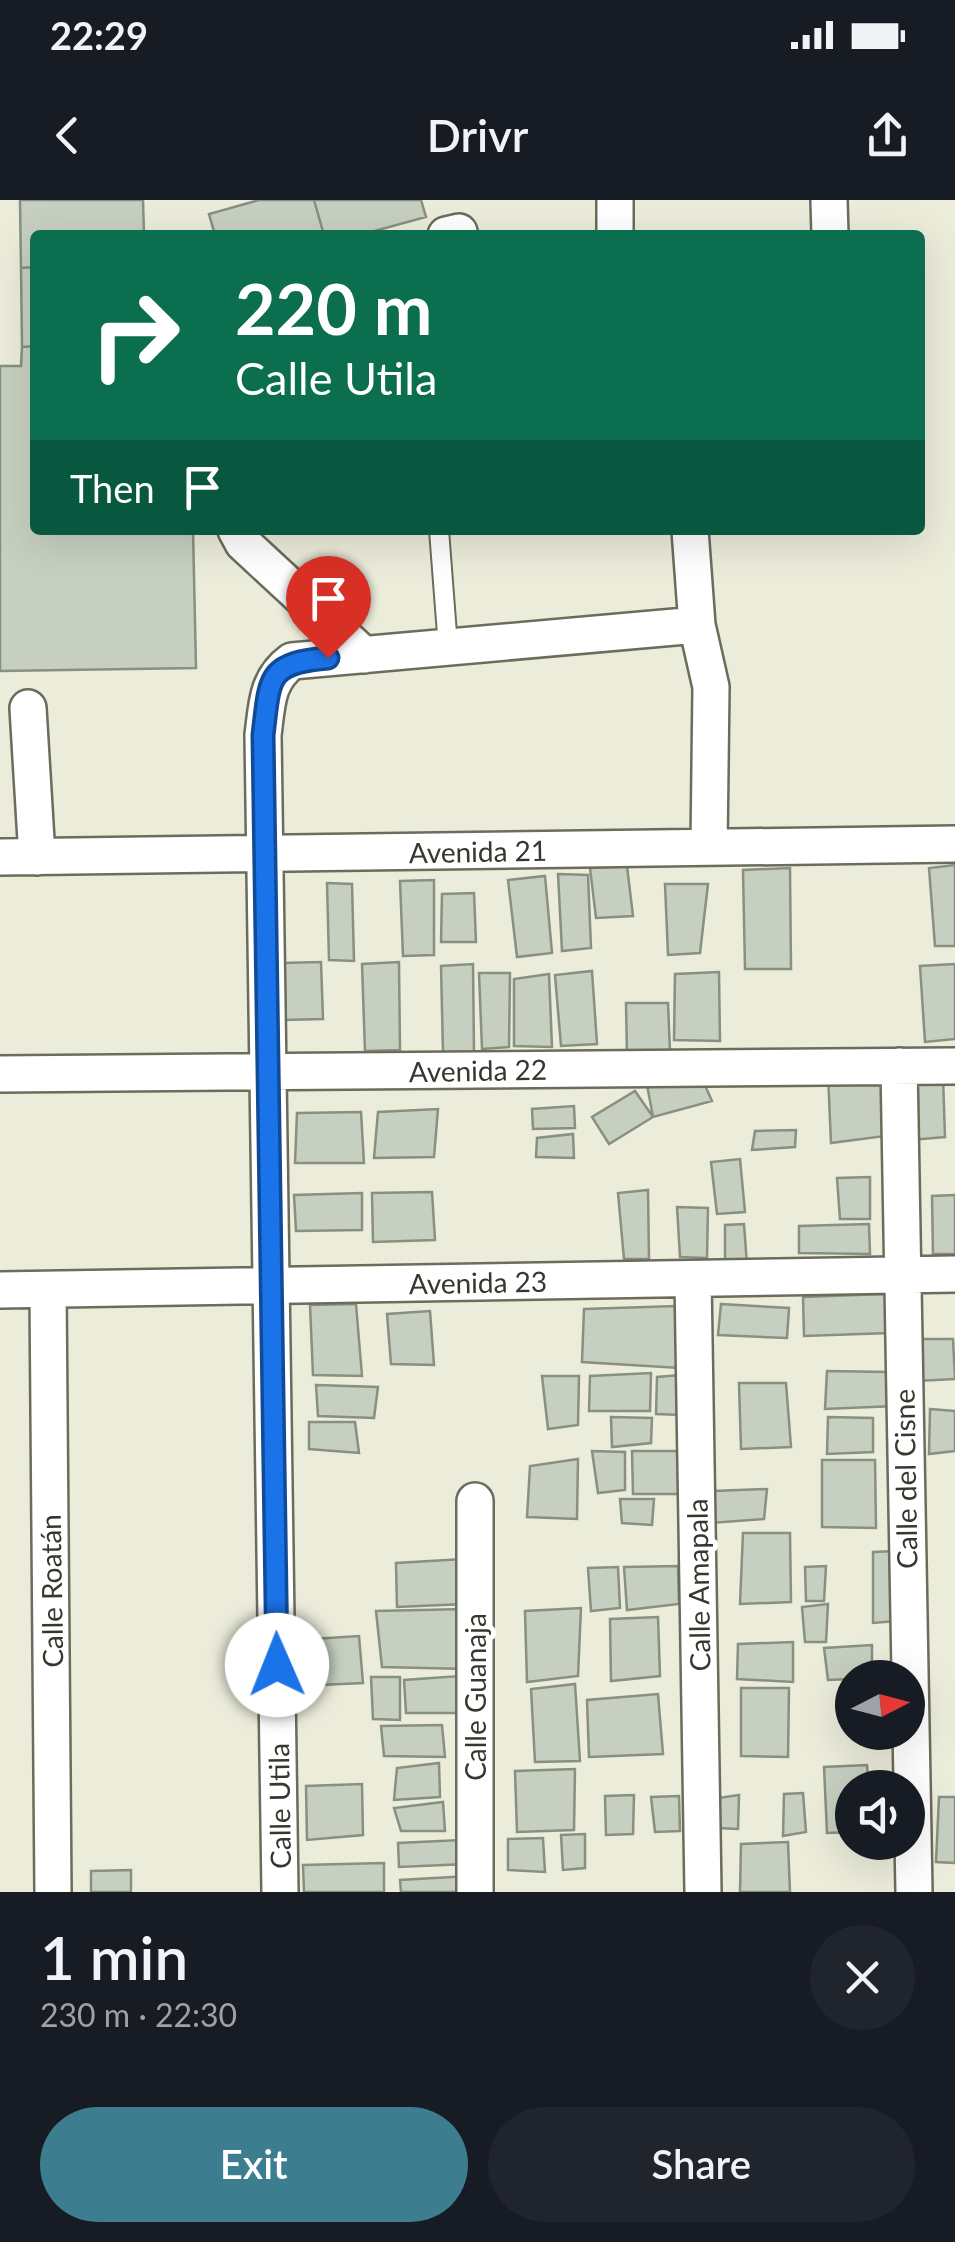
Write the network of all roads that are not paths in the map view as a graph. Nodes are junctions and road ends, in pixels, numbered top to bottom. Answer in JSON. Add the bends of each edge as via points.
{"nodes":[{"id":1,"x":615,"y":200,"type":"edge"},
{"id":2,"x":829,"y":200,"type":"edge"},
{"id":3,"x":615,"y":230,"type":"edge"},
{"id":4,"x":830,"y":230,"type":"edge"},
{"id":5,"x":239,"y":535,"type":"edge"},
{"id":6,"x":440,"y":535,"type":"edge"},
{"id":7,"x":690,"y":535,"type":"edge"},
{"id":8,"x":697,"y":625,"type":"junction"},
{"id":9,"x":448,"y":647,"type":"junction"},
{"id":10,"x":364,"y":655,"type":"junction"},
{"id":11,"x":28,"y":708,"type":"dead end"},
{"id":12,"x":955,"y":844,"type":"edge"},
{"id":13,"x":709,"y":847,"type":"junction"},
{"id":14,"x":265,"y":854,"type":"junction"},
{"id":15,"x":0,"y":857,"type":"edge"},
{"id":16,"x":37,"y":857,"type":"junction"},
{"id":17,"x":899,"y":1066,"type":"junction"},
{"id":18,"x":955,"y":1066,"type":"edge"},
{"id":19,"x":269,"y":1072,"type":"junction"},
{"id":20,"x":0,"y":1074,"type":"edge"},
{"id":21,"x":955,"y":1274,"type":"edge"},
{"id":22,"x":900,"y":1275,"type":"junction"},
{"id":23,"x":693,"y":1278,"type":"junction"},
{"id":24,"x":273,"y":1286,"type":"junction"},
{"id":25,"x":0,"y":1290,"type":"edge"},
{"id":26,"x":48,"y":1290,"type":"junction"},
{"id":27,"x":475,"y":1502,"type":"dead end"},
{"id":28,"x":53,"y":1892,"type":"edge"},
{"id":29,"x":280,"y":1892,"type":"edge"},
{"id":30,"x":476,"y":1892,"type":"edge"},
{"id":31,"x":703,"y":1892,"type":"edge"},
{"id":32,"x":914,"y":1892,"type":"edge"}],
"edges":[{"from":1,"to":3,"type":"street"},
{"from":2,"to":4,"type":"street"},
{"from":5,"to":10,"type":"street"},
{"from":6,"to":9,"type":"lane"},
{"from":7,"to":8,"type":"street"},
{"from":8,"to":9,"type":"street","name":"Calle Utila"},
{"from":8,"to":13,"type":"street","via":[[711,687]]},
{"from":9,"to":10,"type":"street","name":"Calle Utila"},
{"from":10,"to":14,"type":"street","name":"Calle Utila","via":[[292,661],[268,691]]},
{"from":11,"to":16,"type":"street"},
{"from":12,"to":13,"type":"street","name":"Avenida 21"},
{"from":13,"to":14,"type":"street","name":"Avenida 21"},
{"from":14,"to":16,"type":"street","name":"Avenida 21"},
{"from":14,"to":19,"type":"street","name":"Calle Utila"},
{"from":15,"to":16,"type":"street","name":"Avenida 21"},
{"from":17,"to":18,"type":"street","name":"Avenida 22"},
{"from":17,"to":19,"type":"street","name":"Avenida 22"},
{"from":17,"to":22,"type":"street","name":"Calle del Cisne"},
{"from":19,"to":20,"type":"street","name":"Avenida 22"},
{"from":19,"to":24,"type":"street","name":"Calle Utila"},
{"from":21,"to":22,"type":"street","name":"Avenida 23"},
{"from":22,"to":23,"type":"street","name":"Avenida 23"},
{"from":22,"to":32,"type":"street","name":"Calle del Cisne"},
{"from":23,"to":24,"type":"street","name":"Avenida 23"},
{"from":23,"to":31,"type":"street","name":"Calle Amapala"},
{"from":24,"to":26,"type":"street","name":"Avenida 23"},
{"from":24,"to":29,"type":"street","name":"Calle Utila"},
{"from":25,"to":26,"type":"street","name":"Avenida 23"},
{"from":26,"to":28,"type":"street","name":"Calle Roatán"},
{"from":27,"to":30,"type":"street","name":"Calle Guanaja"}]}
